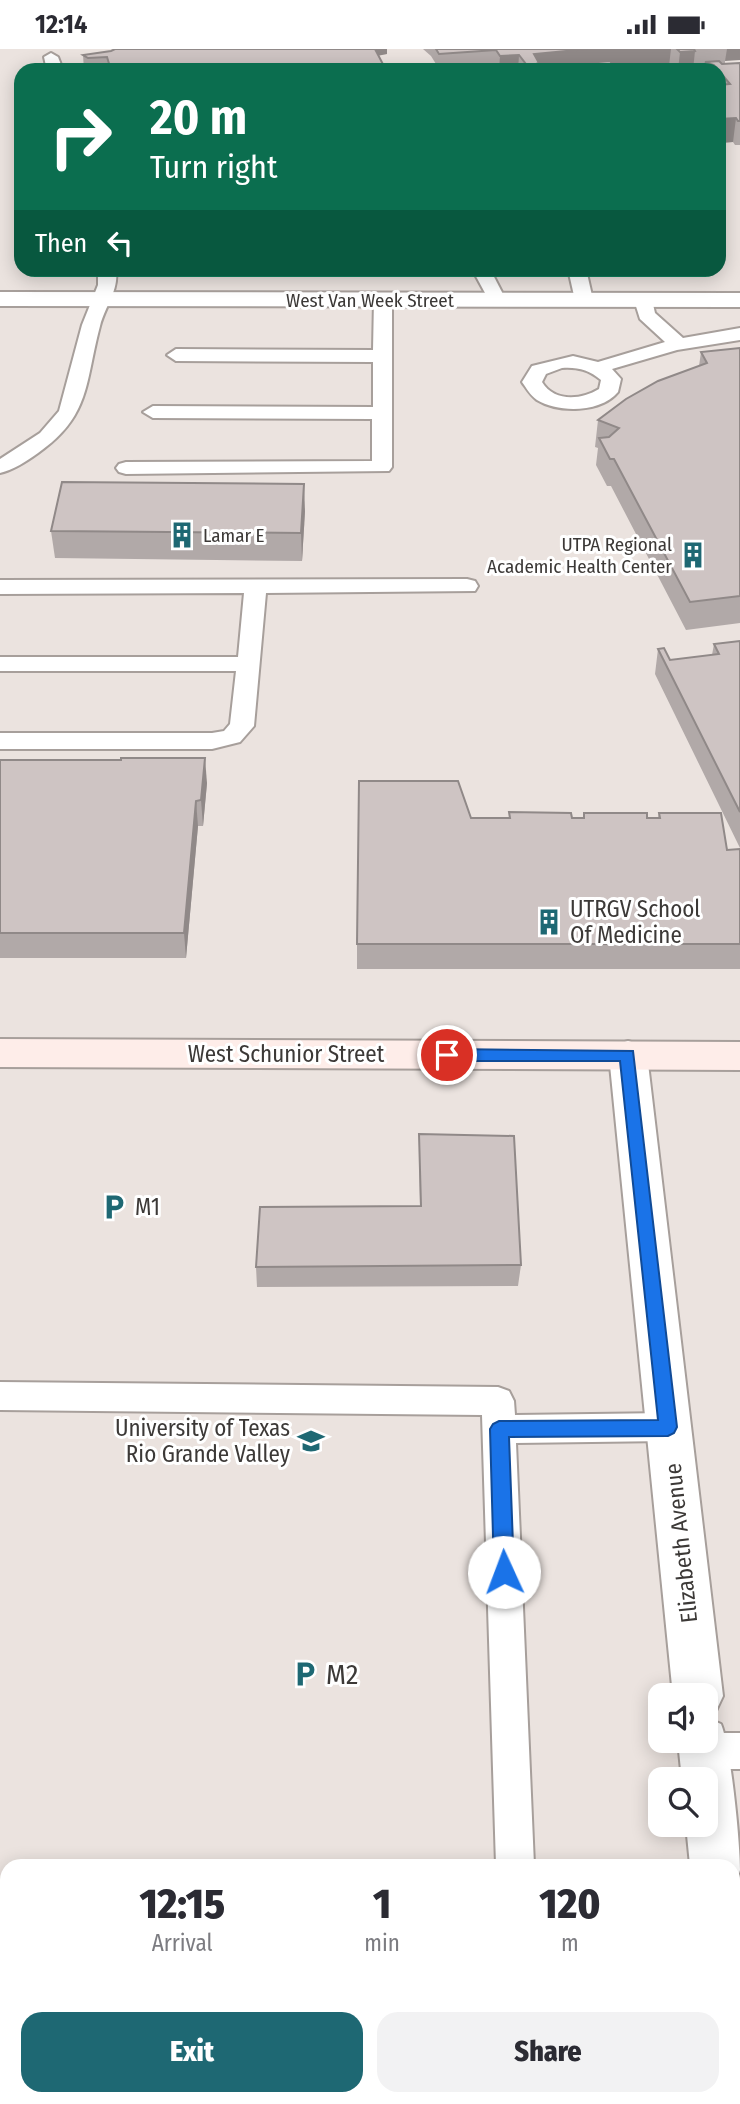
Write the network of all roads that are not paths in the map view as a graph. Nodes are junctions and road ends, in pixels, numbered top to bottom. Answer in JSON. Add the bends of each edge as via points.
{"nodes":[{"id":1,"x":106,"y":277,"type":"edge"},
{"id":2,"x":485,"y":277,"type":"edge"},
{"id":3,"x":579,"y":277,"type":"edge"},
{"id":4,"x":0,"y":299,"type":"edge"},
{"id":5,"x":105,"y":299,"type":"junction"},
{"id":6,"x":383,"y":300,"type":"junction"},
{"id":7,"x":497,"y":300,"type":"junction"},
{"id":8,"x":584,"y":300,"type":"junction"},
{"id":9,"x":643,"y":300,"type":"junction"},
{"id":10,"x":740,"y":300,"type":"edge"},
{"id":11,"x":740,"y":334,"type":"edge"},
{"id":12,"x":679,"y":344,"type":"junction"},
{"id":13,"x":176,"y":355,"type":"dead end"},
{"id":14,"x":383,"y":356,"type":"junction"},
{"id":15,"x":597,"y":368,"type":"dead end"},
{"id":16,"x":153,"y":412,"type":"dead end"},
{"id":17,"x":383,"y":413,"type":"junction"},
{"id":18,"x":0,"y":467,"type":"edge"},
{"id":19,"x":126,"y":468,"type":"dead end"},
{"id":20,"x":256,"y":586,"type":"junction"},
{"id":21,"x":467,"y":586,"type":"dead end"},
{"id":22,"x":0,"y":587,"type":"edge"},
{"id":23,"x":0,"y":664,"type":"edge"},
{"id":24,"x":247,"y":664,"type":"junction"},
{"id":25,"x":0,"y":741,"type":"edge"},
{"id":26,"x":0,"y":1053,"type":"edge"},
{"id":27,"x":628,"y":1055,"type":"junction"},
{"id":28,"x":740,"y":1056,"type":"edge"},
{"id":29,"x":0,"y":1396,"type":"edge"},
{"id":30,"x":668,"y":1427,"type":"junction"},
{"id":31,"x":499,"y":1429,"type":"junction"},
{"id":32,"x":697,"y":1683,"type":"edge"},
{"id":33,"x":715,"y":1753,"type":"edge"},
{"id":34,"x":516,"y":1859,"type":"edge"},
{"id":35,"x":716,"y":1859,"type":"edge"}],
"edges":[{"from":1,"to":5,"type":"lane"},
{"from":2,"to":7,"type":"lane"},
{"from":3,"to":8,"type":"lane"},
{"from":4,"to":5,"type":"street","name":"West Van Week Street"},
{"from":5,"to":6,"type":"street","name":"West Van Week Street"},
{"from":5,"to":18,"type":"lane","via":[[92,322],[68,417],[53,435]]},
{"from":6,"to":7,"type":"street","name":"West Van Week Street"},
{"from":6,"to":14,"type":"lane"},
{"from":7,"to":8,"type":"street","name":"West Van Week Street"},
{"from":8,"to":9,"type":"street","name":"West Van Week Street"},
{"from":9,"to":10,"type":"street","name":"West Van Week Street"},
{"from":9,"to":12,"type":"lane","via":[[646,316]]},
{"from":11,"to":12,"type":"lane"},
{"from":12,"to":15,"type":"lane"},
{"from":13,"to":14,"type":"lane"},
{"from":14,"to":17,"type":"lane"},
{"from":16,"to":17,"type":"lane"},
{"from":17,"to":19,"type":"lane","via":[[382,467]]},
{"from":20,"to":21,"type":"lane"},
{"from":20,"to":22,"type":"lane"},
{"from":20,"to":24,"type":"lane"},
{"from":23,"to":24,"type":"lane"},
{"from":24,"to":25,"type":"lane","via":[[242,726],[232,737],[212,741]]},
{"from":26,"to":27,"type":"main road","name":"West Schunior Street"},
{"from":27,"to":28,"type":"main road","name":"West Schunior Street"},
{"from":27,"to":30,"type":"street","name":"Elizabeth Avenue"},
{"from":29,"to":31,"type":"lane","via":[[498,1401]]},
{"from":30,"to":31,"type":"lane"},
{"from":30,"to":32,"type":"street","name":"Elizabeth Avenue"},
{"from":31,"to":34,"type":"lane"},
{"from":33,"to":35,"type":"street"}]}
